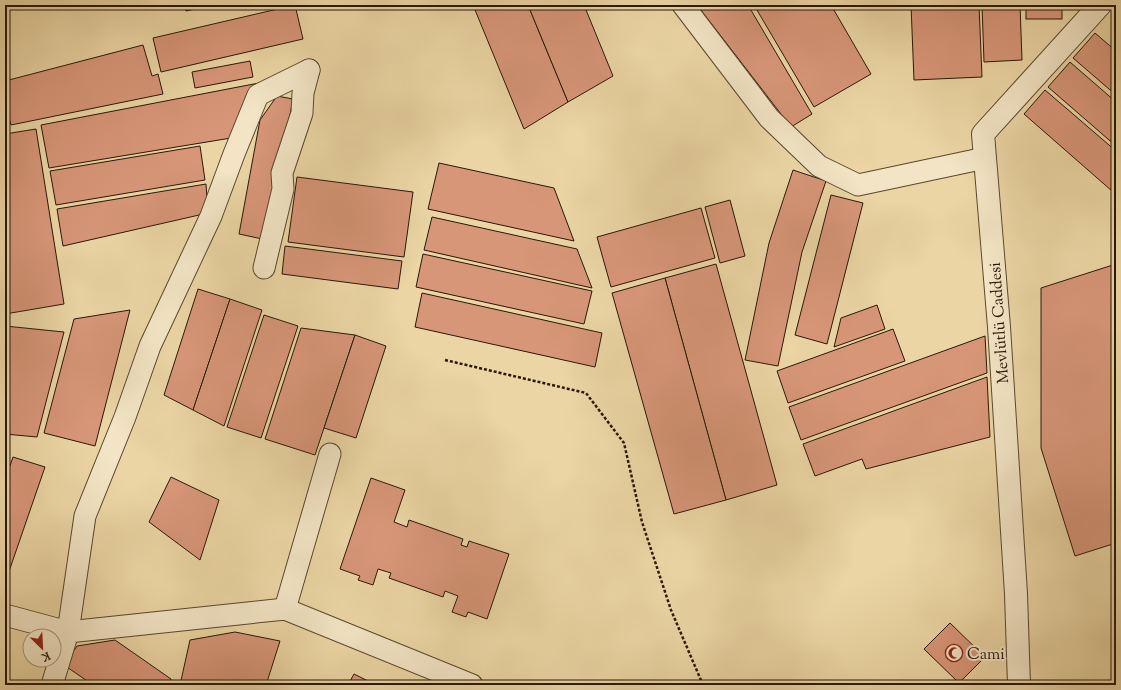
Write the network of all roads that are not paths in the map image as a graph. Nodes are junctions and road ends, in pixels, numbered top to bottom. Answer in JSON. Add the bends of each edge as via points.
{"nodes":[{"id":1,"x":683,"y":5,"type":"edge"},
{"id":2,"x":1100,"y":5,"type":"edge"},
{"id":3,"x":985,"y":158,"type":"junction"},
{"id":4,"x":264,"y":268,"type":"dead end"},
{"id":5,"x":330,"y":454,"type":"dead end"},
{"id":6,"x":285,"y":609,"type":"junction"},
{"id":7,"x":5,"y":615,"type":"edge"},
{"id":8,"x":68,"y":632,"type":"junction"},
{"id":9,"x":52,"y":685,"type":"edge"},
{"id":10,"x":472,"y":685,"type":"edge"},
{"id":11,"x":1019,"y":685,"type":"edge"}],
"edges":[{"from":1,"to":3,"type":"street","via":[[769,118],[819,166],[838,176],[858,185]]},
{"from":2,"to":3,"type":"street","name":"Mevlütlü Caddesi","via":[[983,134]]},
{"from":3,"to":11,"type":"street","name":"Mevlütlü Caddesi","via":[[1000,335]]},
{"from":4,"to":8,"type":"street","via":[[282,189],[282,173],[302,113],[303,93],[309,70],[258,95],[211,216],[150,346],[125,417],[85,516]]},
{"from":5,"to":6,"type":"street"},
{"from":6,"to":8,"type":"street"},
{"from":6,"to":10,"type":"street"},
{"from":7,"to":8,"type":"street"},
{"from":8,"to":9,"type":"street"}]}
